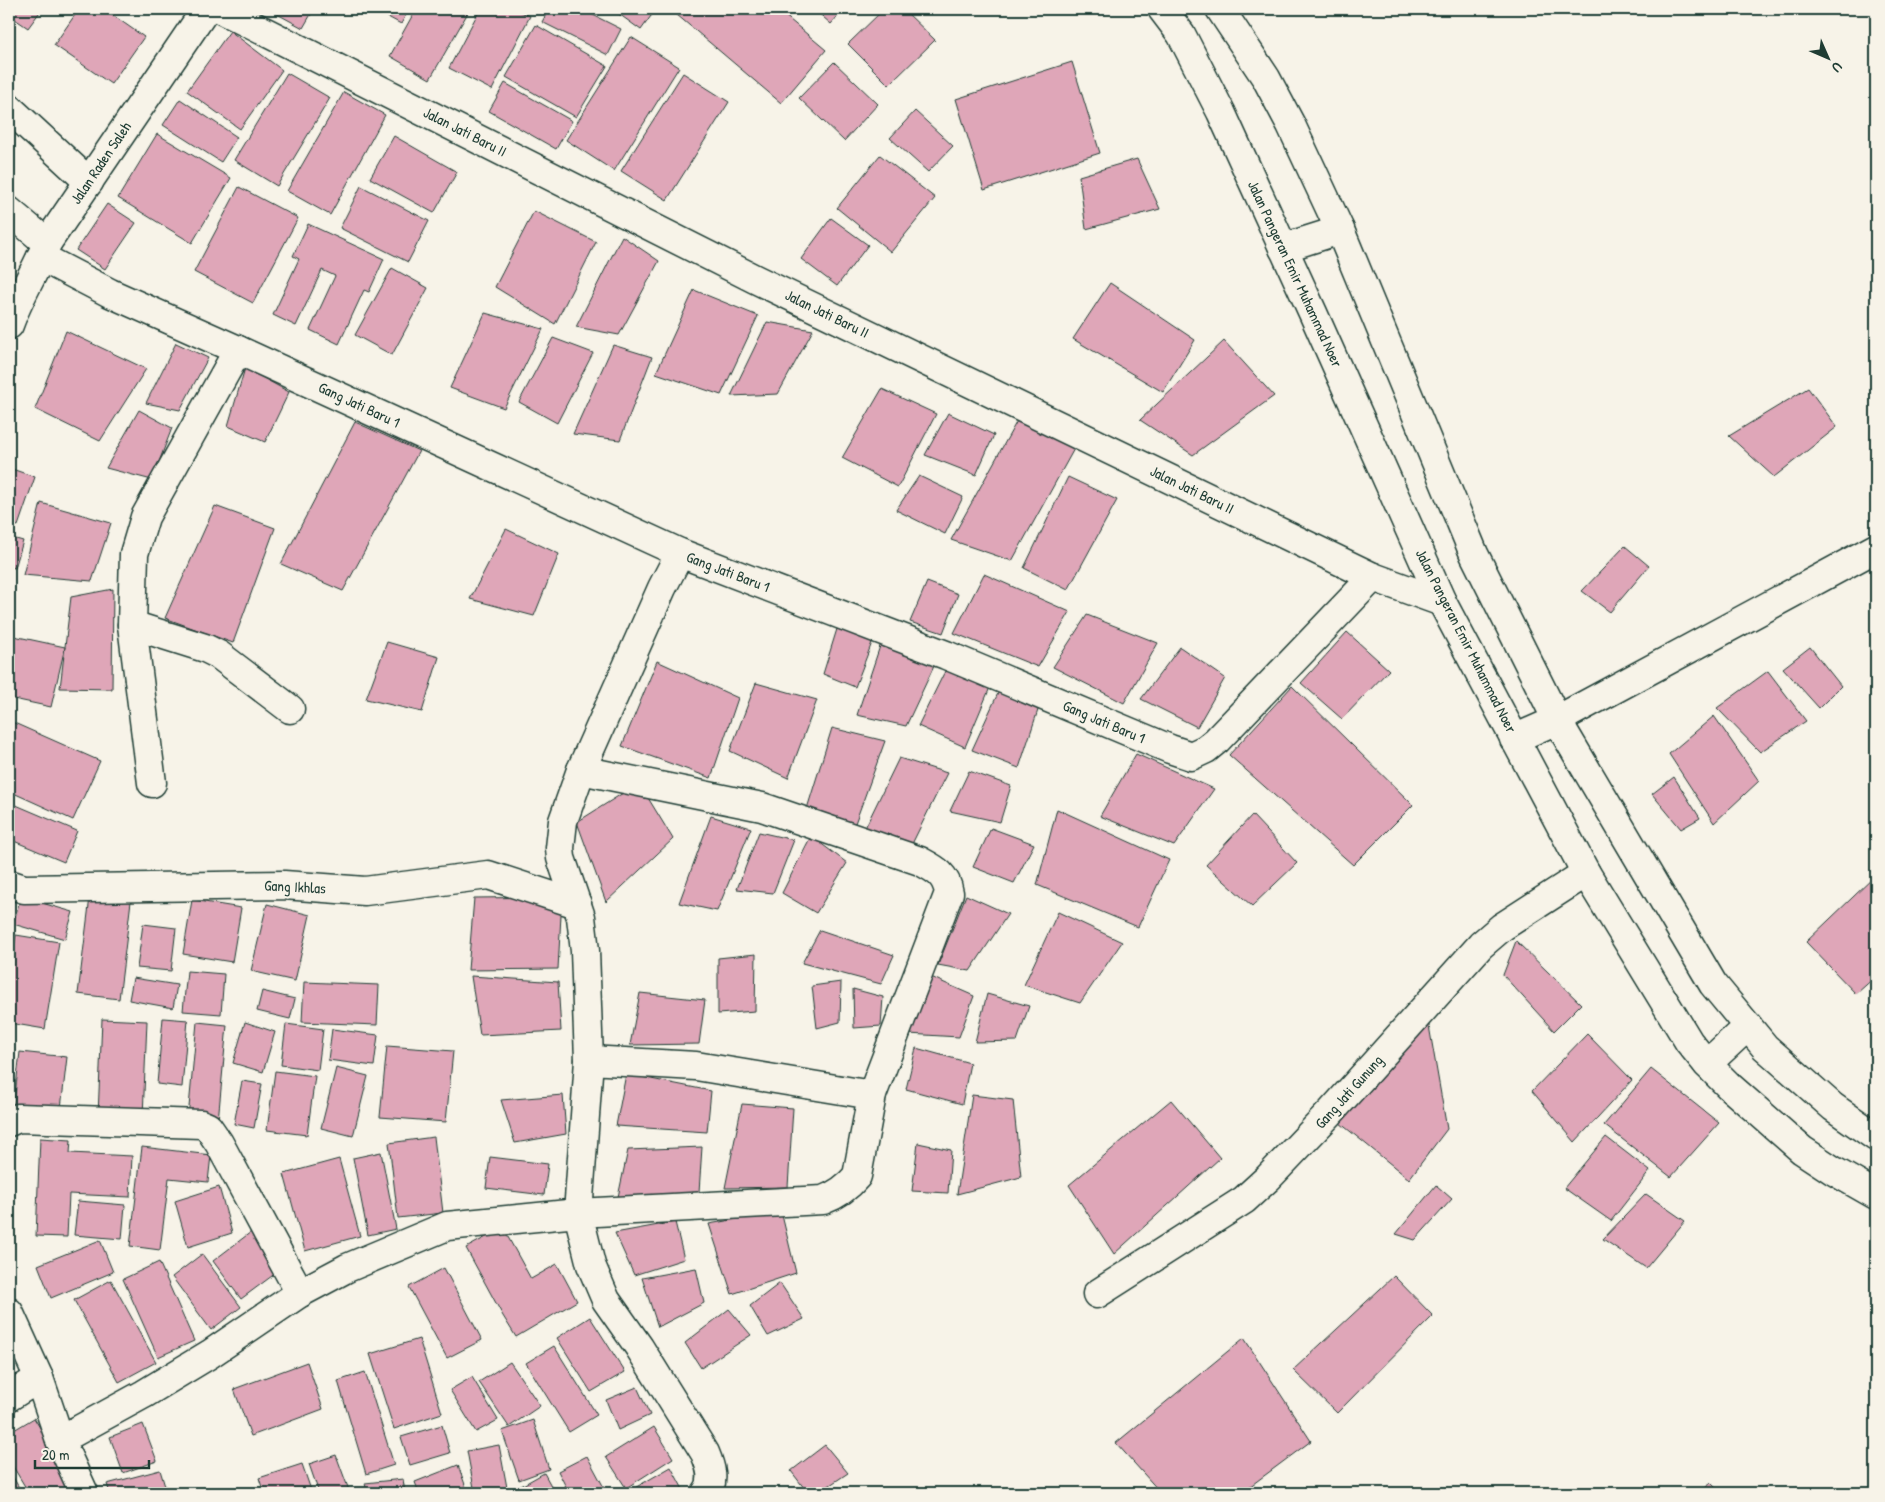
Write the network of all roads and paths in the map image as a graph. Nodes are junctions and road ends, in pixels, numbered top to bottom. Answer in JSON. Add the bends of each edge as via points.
{"nodes":[{"id":1,"x":206,"y":9,"type":"edge"},
{"id":2,"x":220,"y":9,"type":"edge"},
{"id":3,"x":1162,"y":9,"type":"edge"},
{"id":4,"x":1220,"y":9,"type":"edge"},
{"id":5,"x":9,"y":108,"type":"edge"},
{"id":6,"x":89,"y":182,"type":"junction"},
{"id":7,"x":9,"y":211,"type":"edge"},
{"id":8,"x":1340,"y":230,"type":"junction"},
{"id":9,"x":1283,"y":248,"type":"junction"},
{"id":10,"x":44,"y":250,"type":"junction"},
{"id":11,"x":9,"y":325,"type":"edge"},
{"id":12,"x":238,"y":350,"type":"junction"},
{"id":13,"x":1876,"y":548,"type":"edge"},
{"id":14,"x":680,"y":553,"type":"junction"},
{"id":15,"x":1373,"y":577,"type":"junction"},
{"id":16,"x":1442,"y":602,"type":"junction"},
{"id":17,"x":132,"y":625,"type":"junction"},
{"id":18,"x":290,"y":709,"type":"dead end"},
{"id":19,"x":1558,"y":720,"type":"junction"},
{"id":20,"x":1514,"y":739,"type":"junction"},
{"id":21,"x":581,"y":770,"type":"junction"},
{"id":22,"x":152,"y":783,"type":"dead end"},
{"id":23,"x":1586,"y":873,"type":"junction"},
{"id":24,"x":9,"y":884,"type":"edge"},
{"id":25,"x":577,"y":904,"type":"junction"},
{"id":26,"x":1748,"y":1026,"type":"junction"},
{"id":27,"x":589,"y":1060,"type":"junction"},
{"id":28,"x":1707,"y":1064,"type":"junction"},
{"id":29,"x":872,"y":1095,"type":"junction"},
{"id":30,"x":9,"y":1122,"type":"edge"},
{"id":31,"x":1876,"y":1138,"type":"edge"},
{"id":32,"x":1876,"y":1195,"type":"edge"},
{"id":33,"x":578,"y":1213,"type":"junction"},
{"id":34,"x":300,"y":1293,"type":"junction"},
{"id":35,"x":1097,"y":1294,"type":"dead end"},
{"id":36,"x":9,"y":1312,"type":"edge"},
{"id":37,"x":39,"y":1378,"type":"junction"},
{"id":38,"x":9,"y":1397,"type":"edge"},
{"id":39,"x":60,"y":1440,"type":"junction"},
{"id":40,"x":84,"y":1493,"type":"edge"},
{"id":41,"x":706,"y":1493,"type":"edge"}],
"edges":[{"from":1,"to":6,"type":"street","name":"Jalan Raden Saleh"},
{"from":2,"to":15,"type":"street","name":"Jalan Jati Baru II","via":[[755,279]]},
{"from":3,"to":9,"type":"street","name":"Jalan Pangeran Emir Muhammad Noer","via":[[1181,34],[1221,112]]},
{"from":4,"to":8,"type":"street","via":[[1266,78]]},
{"from":5,"to":6,"type":"street"},
{"from":6,"to":10,"type":"street","name":"Jalan Raden Saleh"},
{"from":7,"to":10,"type":"street","name":"Gang Jati Baru 1"},
{"from":8,"to":9,"type":"street"},
{"from":8,"to":19,"type":"street","via":[[1474,554]]},
{"from":9,"to":16,"type":"street","name":"Jalan Pangeran Emir Muhammad Noer"},
{"from":10,"to":11,"type":"street","name":"Jalan Raden Saleh"},
{"from":10,"to":12,"type":"street","name":"Gang Jati Baru 1","via":[[110,293]]},
{"from":12,"to":14,"type":"street","name":"Gang Jati Baru 1"},
{"from":12,"to":17,"type":"street","via":[[145,517],[134,554]]},
{"from":13,"to":19,"type":"street"},
{"from":14,"to":15,"type":"street","name":"Gang Jati Baru 1","via":[[1191,756],[1217,740]]},
{"from":14,"to":21,"type":"street"},
{"from":15,"to":16,"type":"street","name":"Jalan Jati Baru II"},
{"from":16,"to":20,"type":"street","name":"Jalan Pangeran Emir Muhammad Noer"},
{"from":17,"to":18,"type":"street","via":[[219,655]]},
{"from":17,"to":22,"type":"street"},
{"from":19,"to":20,"type":"street"},
{"from":19,"to":26,"type":"street","via":[[1713,984]]},
{"from":20,"to":23,"type":"street","name":"Jalan Pangeran Emir Muhammad Noer"},
{"from":21,"to":25,"type":"street","via":[[563,821],[560,848]]},
{"from":21,"to":29,"type":"street","via":[[762,807],[920,861],[943,875],[949,893]]},
{"from":23,"to":28,"type":"street","name":"Jalan Pangeran Emir Muhammad Noer","via":[[1689,1042]]},
{"from":23,"to":35,"type":"street","name":"Gang Jati Gunung","via":[[1502,926],[1481,945],[1330,1113],[1244,1200]]},
{"from":24,"to":25,"type":"street","name":"Gang Ikhlas","via":[[24,889],[284,885],[365,892],[488,875]]},
{"from":25,"to":27,"type":"street","via":[[585,951]]},
{"from":26,"to":28,"type":"street"},
{"from":26,"to":31,"type":"street","via":[[1765,1047],[1833,1107]]},
{"from":27,"to":29,"type":"street","via":[[696,1066]]},
{"from":27,"to":33,"type":"street"},
{"from":28,"to":32,"type":"street","name":"Jalan Pangeran Emir Muhammad Noer","via":[[1802,1150]]},
{"from":29,"to":33,"type":"street","via":[[857,1176],[838,1194],[823,1200]]},
{"from":30,"to":34,"type":"street","via":[[18,1118],[208,1126]]},
{"from":33,"to":34,"type":"street","via":[[447,1226],[346,1268]]},
{"from":33,"to":41,"type":"street","via":[[591,1265],[606,1300],[705,1453],[712,1471]]},
{"from":34,"to":39,"type":"street","via":[[210,1354]]},
{"from":36,"to":37,"type":"street"},
{"from":37,"to":38,"type":"street"},
{"from":37,"to":39,"type":"street"},
{"from":39,"to":40,"type":"street"}]}
